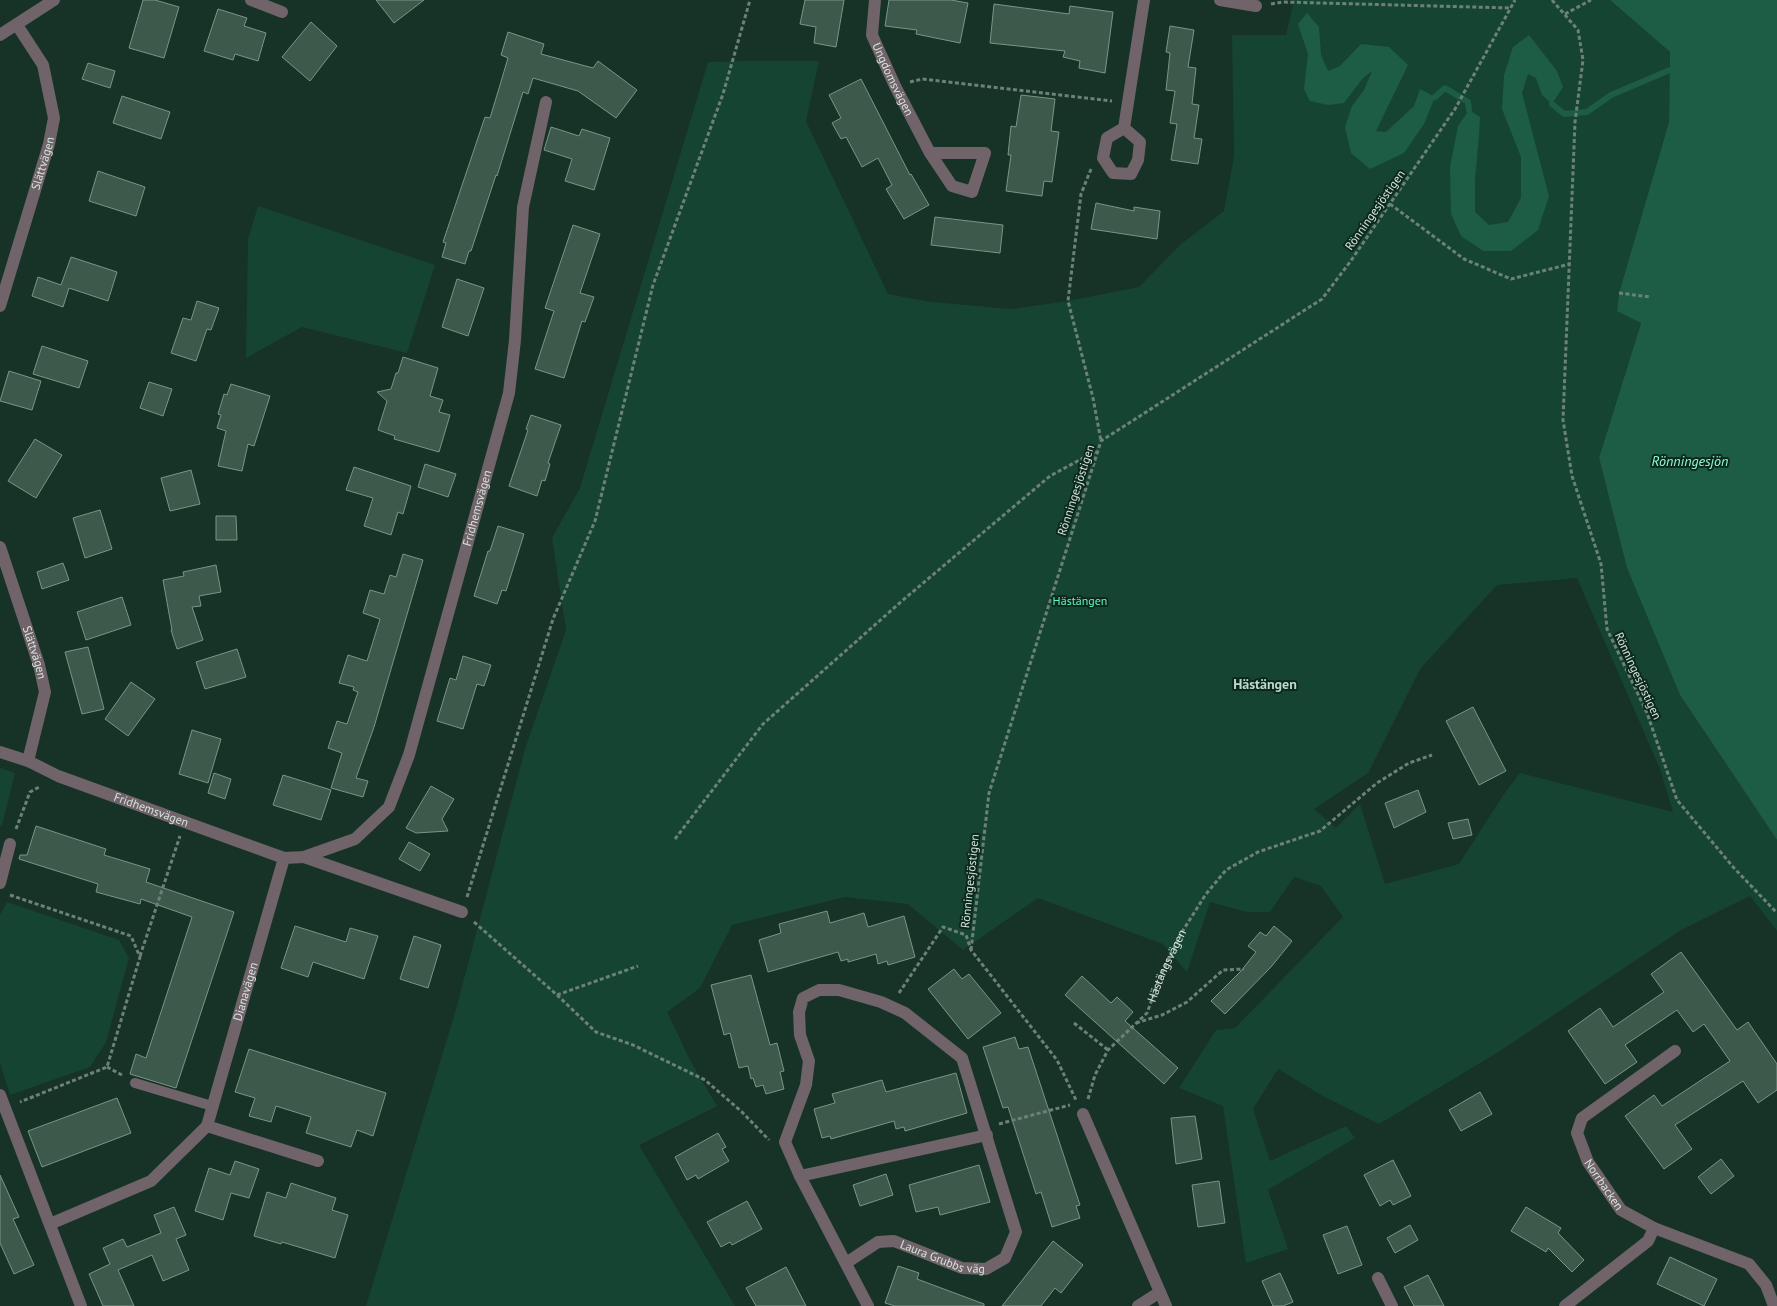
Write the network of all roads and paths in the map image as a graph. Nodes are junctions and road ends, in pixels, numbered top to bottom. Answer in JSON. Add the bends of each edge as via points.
{"nodes":[{"id":1,"x":54,"y":0,"type":"edge"},
{"id":2,"x":251,"y":0,"type":"edge"},
{"id":3,"x":750,"y":0,"type":"edge"},
{"id":4,"x":875,"y":0,"type":"edge"},
{"id":5,"x":1144,"y":0,"type":"edge"},
{"id":6,"x":1220,"y":0,"type":"edge"},
{"id":7,"x":1514,"y":0,"type":"edge"},
{"id":8,"x":1552,"y":0,"type":"edge"},
{"id":9,"x":1591,"y":0,"type":"edge"},
{"id":10,"x":1256,"y":6,"type":"joint"},
{"id":11,"x":1510,"y":8,"type":"junction"},
{"id":12,"x":282,"y":12,"type":"dead end"},
{"id":13,"x":1565,"y":14,"type":"junction"},
{"id":14,"x":17,"y":25,"type":"junction"},
{"id":15,"x":0,"y":35,"type":"edge"},
{"id":16,"x":895,"y":86,"type":"junction"},
{"id":17,"x":546,"y":102,"type":"dead end"},
{"id":18,"x":1128,"y":102,"type":"junction"},
{"id":19,"x":1124,"y":128,"type":"junction"},
{"id":20,"x":930,"y":153,"type":"dead end"},
{"id":21,"x":1103,"y":158,"type":"junction"},
{"id":22,"x":1390,"y":204,"type":"junction"},
{"id":23,"x":1570,"y":264,"type":"junction"},
{"id":24,"x":1619,"y":293,"type":"dead end"},
{"id":25,"x":1650,"y":297,"type":"dead end"},
{"id":26,"x":0,"y":306,"type":"edge"},
{"id":27,"x":1101,"y":442,"type":"junction"},
{"id":28,"x":1098,"y":450,"type":"junction"},
{"id":29,"x":0,"y":547,"type":"edge"},
{"id":30,"x":0,"y":752,"type":"edge"},
{"id":31,"x":1432,"y":755,"type":"dead end"},
{"id":32,"x":28,"y":761,"type":"junction"},
{"id":33,"x":58,"y":776,"type":"junction"},
{"id":34,"x":185,"y":822,"type":"junction"},
{"id":35,"x":675,"y":839,"type":"dead end"},
{"id":36,"x":10,"y":844,"type":"joint"},
{"id":37,"x":304,"y":857,"type":"junction"},
{"id":38,"x":284,"y":858,"type":"junction"},
{"id":39,"x":0,"y":883,"type":"edge"},
{"id":40,"x":9,"y":895,"type":"dead end"},
{"id":41,"x":462,"y":912,"type":"junction"},
{"id":42,"x":1777,"y":913,"type":"edge"},
{"id":43,"x":971,"y":950,"type":"junction"},
{"id":44,"x":140,"y":957,"type":"junction"},
{"id":45,"x":638,"y":966,"type":"dead end"},
{"id":46,"x":1244,"y":969,"type":"dead end"},
{"id":47,"x":557,"y":995,"type":"junction"},
{"id":48,"x":890,"y":1006,"type":"junction"},
{"id":49,"x":1074,"y":1023,"type":"dead end"},
{"id":50,"x":1135,"y":1024,"type":"junction"},
{"id":51,"x":1108,"y":1050,"type":"junction"},
{"id":52,"x":1676,"y":1051,"type":"dead end"},
{"id":53,"x":135,"y":1082,"type":"dead end"},
{"id":54,"x":0,"y":1095,"type":"edge"},
{"id":55,"x":212,"y":1106,"type":"junction"},
{"id":56,"x":5,"y":1108,"type":"junction"},
{"id":57,"x":1080,"y":1108,"type":"junction"},
{"id":58,"x":207,"y":1126,"type":"junction"},
{"id":59,"x":986,"y":1131,"type":"junction"},
{"id":60,"x":776,"y":1146,"type":"dead end"},
{"id":61,"x":318,"y":1162,"type":"dead end"},
{"id":62,"x":800,"y":1176,"type":"junction"},
{"id":63,"x":50,"y":1224,"type":"junction"},
{"id":64,"x":1654,"y":1228,"type":"junction"},
{"id":65,"x":846,"y":1263,"type":"junction"},
{"id":66,"x":1378,"y":1278,"type":"dead end"},
{"id":67,"x":1160,"y":1292,"type":"junction"},
{"id":68,"x":81,"y":1306,"type":"edge"},
{"id":69,"x":868,"y":1306,"type":"edge"},
{"id":70,"x":1138,"y":1306,"type":"edge"},
{"id":71,"x":1166,"y":1306,"type":"edge"},
{"id":72,"x":1392,"y":1306,"type":"edge"},
{"id":73,"x":1565,"y":1306,"type":"edge"},
{"id":74,"x":1774,"y":1306,"type":"edge"}],
"edges":[{"from":1,"to":14,"type":"street"},
{"from":2,"to":12,"type":"street"},
{"from":3,"to":41,"type":"path","via":[[723,94],[653,285],[594,521],[553,619]]},
{"from":4,"to":16,"type":"street","name":"Ungdomsvägen","via":[[872,34]]},
{"from":5,"to":18,"type":"street"},
{"from":6,"to":10,"type":"street"},
{"from":7,"to":11,"type":"path","name":"Rönningesjöstigen"},
{"from":8,"to":13,"type":"path","name":"Rönningesjöstigen"},
{"from":9,"to":13,"type":"path"},
{"from":10,"to":11,"type":"path","via":[[1283,2]]},
{"from":11,"to":22,"type":"path","name":"Rönningesjöstigen","via":[[1466,92]]},
{"from":13,"to":23,"type":"path","name":"Rönningesjöstigen","via":[[1578,30],[1583,60],[1574,122]]},
{"from":14,"to":15,"type":"street"},
{"from":14,"to":26,"type":"street","name":"Slättvägen","via":[[42,64],[54,118]]},
{"from":16,"to":18,"type":"path","via":[[922,79]]},
{"from":16,"to":20,"type":"street","name":"Ungdomsvägen"},
{"from":17,"to":37,"type":"street","name":"Fridhemsvägen","via":[[523,207],[509,393],[409,755],[389,807],[355,839]]},
{"from":18,"to":19,"type":"street"},
{"from":19,"to":21,"type":"street","via":[[1107,138]]},
{"from":19,"to":21,"type":"street","via":[[1140,142],[1138,160],[1131,174],[1113,173]]},
{"from":21,"to":27,"type":"path","via":[[1094,162],[1081,194],[1068,301]]},
{"from":22,"to":23,"type":"path","via":[[1464,259],[1511,278]]},
{"from":22,"to":27,"type":"path","name":"Rönningesjöstigen","via":[[1322,299]]},
{"from":23,"to":42,"type":"path","name":"Rönningesjöstigen","via":[[1562,420],[1572,476],[1601,564],[1607,629],[1647,713],[1677,800]]},
{"from":24,"to":25,"type":"path"},
{"from":27,"to":28,"type":"path","name":"Rönningesjöstigen"},
{"from":28,"to":35,"type":"path","via":[[1050,476],[763,724]]},
{"from":28,"to":43,"type":"path","name":"Rönningesjöstigen","via":[[989,793]]},
{"from":29,"to":32,"type":"street","name":"Slättvägen","via":[[45,692]]},
{"from":30,"to":32,"type":"street","name":"Fridhemsvägen"},
{"from":31,"to":50,"type":"path","name":"Hästängsvägen","via":[[1409,763],[1377,783],[1320,831],[1258,852],[1226,870],[1182,932],[1147,1012]]},
{"from":32,"to":33,"type":"street","name":"Fridhemsvägen"},
{"from":33,"to":34,"type":"street","name":"Fridhemsvägen"},
{"from":33,"to":36,"type":"path","via":[[30,792]]},
{"from":34,"to":38,"type":"street","name":"Fridhemsvägen"},
{"from":34,"to":44,"type":"path"},
{"from":36,"to":39,"type":"street"},
{"from":37,"to":38,"type":"street","name":"Fridhemsvägen"},
{"from":37,"to":41,"type":"street","name":"Fridhemsvägen"},
{"from":38,"to":55,"type":"street","name":"Dianavägen"},
{"from":40,"to":44,"type":"path","via":[[130,936]]},
{"from":41,"to":47,"type":"path"},
{"from":43,"to":48,"type":"path","via":[[966,935],[943,927]]},
{"from":43,"to":57,"type":"path","via":[[1057,1060]]},
{"from":44,"to":56,"type":"path","via":[[107,1067]]},
{"from":45,"to":47,"type":"path"},
{"from":46,"to":50,"type":"path","via":[[1223,970],[1187,1002]]},
{"from":47,"to":60,"type":"path","via":[[596,1032],[633,1044],[705,1080]]},
{"from":48,"to":59,"type":"street","name":"Laura Grubbs väg","via":[[962,1058]]},
{"from":48,"to":62,"type":"street","name":"Laura Grubbs väg","via":[[839,990],[819,990],[803,998],[798,1012],[800,1035],[809,1061],[806,1085],[785,1142]]},
{"from":49,"to":51,"type":"path"},
{"from":50,"to":51,"type":"path","name":"Hästängsvägen"},
{"from":51,"to":57,"type":"path","name":"Hästängsvägen"},
{"from":52,"to":64,"type":"street","name":"Norrbacken","via":[[1582,1118],[1577,1133],[1588,1162],[1621,1210]]},
{"from":53,"to":55,"type":"lane"},
{"from":54,"to":56,"type":"street"},
{"from":55,"to":58,"type":"street","name":"Dianavägen"},
{"from":56,"to":63,"type":"street"},
{"from":57,"to":59,"type":"path"},
{"from":57,"to":67,"type":"street"},
{"from":58,"to":61,"type":"street"},
{"from":58,"to":63,"type":"street","via":[[151,1182]]},
{"from":59,"to":62,"type":"street"},
{"from":59,"to":65,"type":"street","name":"Laura Grubbs väg","via":[[1016,1232],[1005,1258],[986,1269],[962,1268],[894,1241],[878,1242]]},
{"from":62,"to":65,"type":"street","name":"Laura Grubbs väg"},
{"from":63,"to":68,"type":"street"},
{"from":64,"to":73,"type":"street","via":[[1648,1240]]},
{"from":64,"to":74,"type":"street","name":"Norrbacken","via":[[1749,1264],[1766,1285]]},
{"from":65,"to":69,"type":"street","name":"Laura Grubbs väg"},
{"from":66,"to":72,"type":"street"},
{"from":67,"to":70,"type":"street"},
{"from":67,"to":71,"type":"street"}]}
